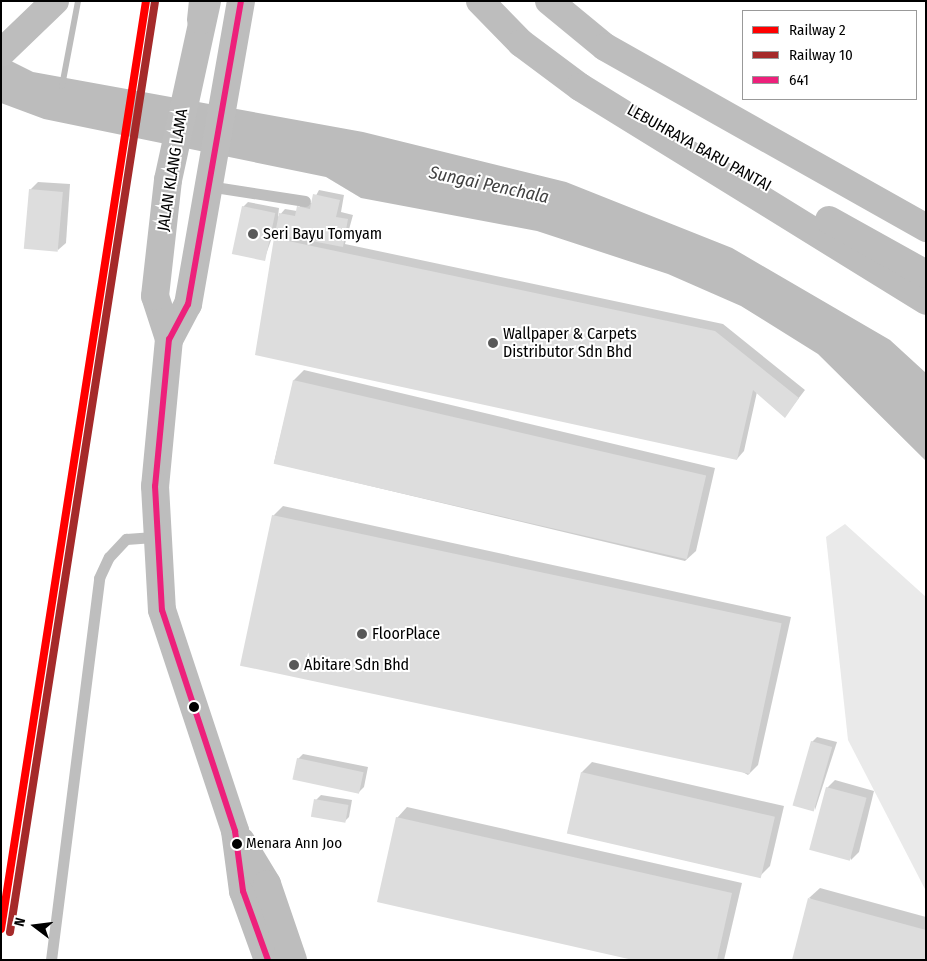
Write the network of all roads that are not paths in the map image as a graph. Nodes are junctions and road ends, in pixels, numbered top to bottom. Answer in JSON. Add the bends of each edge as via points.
{"nodes":[{"id":1,"x":55,"y":1,"type":"edge"},
{"id":2,"x":240,"y":1,"type":"edge"},
{"id":3,"x":480,"y":1,"type":"edge"},
{"id":4,"x":486,"y":1,"type":"edge"},
{"id":5,"x":549,"y":1,"type":"edge"},
{"id":6,"x":204,"y":8,"type":"edge"},
{"id":7,"x":1,"y":53,"type":"edge"},
{"id":8,"x":207,"y":186,"type":"junction"},
{"id":9,"x":305,"y":201,"type":"dead end"},
{"id":10,"x":926,"y":228,"type":"edge"},
{"id":11,"x":926,"y":274,"type":"edge"},
{"id":12,"x":926,"y":301,"type":"edge"},
{"id":13,"x":169,"y":339,"type":"junction"},
{"id":14,"x":157,"y":537,"type":"junction"},
{"id":15,"x":236,"y":831,"type":"junction"},
{"id":16,"x":51,"y":960,"type":"edge"},
{"id":17,"x":268,"y":960,"type":"edge"},
{"id":18,"x":293,"y":960,"type":"edge"}],
"edges":[{"from":1,"to":7,"type":"main road"},
{"from":2,"to":8,"type":"main road","name":"JALAN KLANG LAMA"},
{"from":3,"to":12,"type":"main road","via":[[521,43],[580,87]]},
{"from":4,"to":11,"type":"main road","name":"LEBUHRAYA BARU PANTAI","via":[[521,36],[584,81]]},
{"from":5,"to":10,"type":"main road","via":[[605,47]]},
{"from":6,"to":13,"type":"main road","name":"JALAN KLANG LAMA","via":[[168,180],[155,296]]},
{"from":8,"to":9,"type":"lane"},
{"from":8,"to":13,"type":"main road","name":"JALAN KLANG LAMA","via":[[188,304]]},
{"from":13,"to":14,"type":"main road","name":"JALAN KLANG LAMA","via":[[154,453]]},
{"from":14,"to":15,"type":"main road","name":"JALAN KLANG LAMA","via":[[162,610]]},
{"from":14,"to":16,"type":"lane","via":[[126,539],[109,557],[99,578]]},
{"from":15,"to":17,"type":"main road","name":"JALAN KLANG LAMA","via":[[243,891]]},
{"from":15,"to":18,"type":"main road","name":"JALAN KLANG LAMA","via":[[267,884]]}]}
